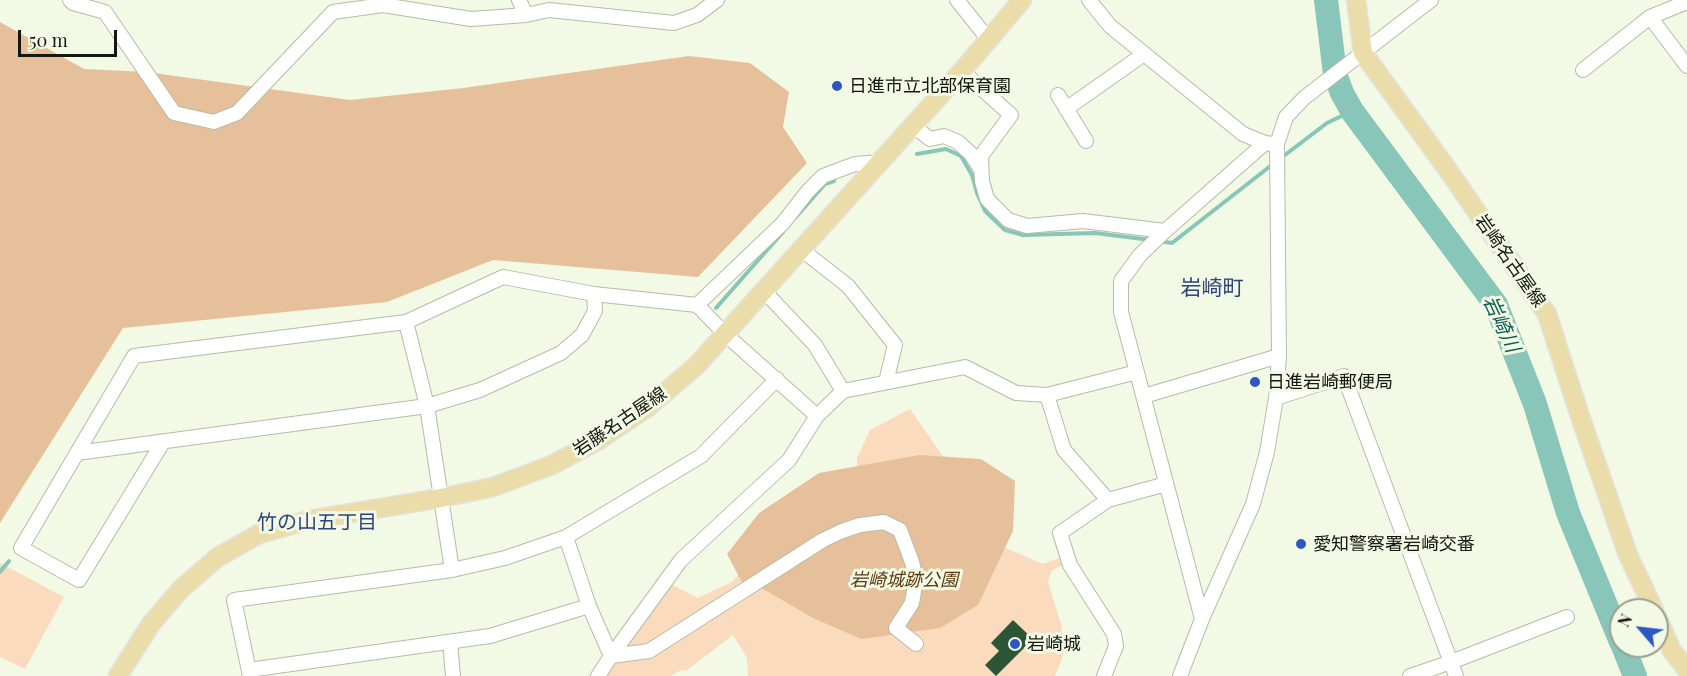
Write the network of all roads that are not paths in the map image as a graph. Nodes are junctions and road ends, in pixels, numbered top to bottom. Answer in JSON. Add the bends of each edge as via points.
{"nodes":[{"id":1,"x":70,"y":0,"type":"edge"},
{"id":2,"x":519,"y":0,"type":"edge"},
{"id":3,"x":717,"y":0,"type":"edge"},
{"id":4,"x":957,"y":0,"type":"edge"},
{"id":5,"x":1023,"y":0,"type":"edge"},
{"id":6,"x":1089,"y":0,"type":"edge"},
{"id":7,"x":1356,"y":0,"type":"edge"},
{"id":8,"x":1431,"y":0,"type":"edge"},
{"id":9,"x":1687,"y":2,"type":"edge"},
{"id":10,"x":550,"y":5,"type":"edge"},
{"id":11,"x":526,"y":15,"type":"junction"},
{"id":12,"x":1650,"y":17,"type":"junction"},
{"id":13,"x":988,"y":39,"type":"junction"},
{"id":14,"x":1144,"y":54,"type":"junction"},
{"id":15,"x":1358,"y":56,"type":"junction"},
{"id":16,"x":1687,"y":66,"type":"edge"},
{"id":17,"x":1583,"y":70,"type":"dead end"},
{"id":18,"x":962,"y":71,"type":"junction"},
{"id":19,"x":1058,"y":95,"type":"dead end"},
{"id":20,"x":1066,"y":109,"type":"junction"},
{"id":21,"x":913,"y":126,"type":"junction"},
{"id":22,"x":1086,"y":141,"type":"dead end"},
{"id":23,"x":1274,"y":151,"type":"junction"},
{"id":24,"x":881,"y":162,"type":"junction"},
{"id":25,"x":981,"y":169,"type":"junction"},
{"id":26,"x":1158,"y":238,"type":"junction"},
{"id":27,"x":802,"y":249,"type":"junction"},
{"id":28,"x":764,"y":291,"type":"junction"},
{"id":29,"x":594,"y":294,"type":"junction"},
{"id":30,"x":697,"y":305,"type":"junction"},
{"id":31,"x":406,"y":322,"type":"junction"},
{"id":32,"x":725,"y":334,"type":"junction"},
{"id":33,"x":1279,"y":356,"type":"junction"},
{"id":34,"x":1137,"y":372,"type":"junction"},
{"id":35,"x":777,"y":380,"type":"junction"},
{"id":36,"x":886,"y":382,"type":"junction"},
{"id":37,"x":843,"y":391,"type":"junction"},
{"id":38,"x":1047,"y":395,"type":"junction"},
{"id":39,"x":1144,"y":396,"type":"junction"},
{"id":40,"x":1276,"y":398,"type":"junction"},
{"id":41,"x":427,"y":406,"type":"junction"},
{"id":42,"x":817,"y":417,"type":"junction"},
{"id":43,"x":164,"y":442,"type":"junction"},
{"id":44,"x":77,"y":453,"type":"junction"},
{"id":45,"x":1166,"y":484,"type":"junction"},
{"id":46,"x":441,"y":498,"type":"junction"},
{"id":47,"x":1108,"y":500,"type":"junction"},
{"id":48,"x":566,"y":537,"type":"junction"},
{"id":49,"x":452,"y":570,"type":"junction"},
{"id":50,"x":1648,"y":598,"type":"edge"},
{"id":51,"x":590,"y":606,"type":"junction"},
{"id":52,"x":1567,"y":617,"type":"dead end"},
{"id":53,"x":1202,"y":619,"type":"junction"},
{"id":54,"x":450,"y":642,"type":"junction"},
{"id":55,"x":916,"y":644,"type":"dead end"},
{"id":56,"x":1669,"y":644,"type":"edge"},
{"id":57,"x":610,"y":656,"type":"junction"},
{"id":58,"x":1451,"y":662,"type":"junction"},
{"id":59,"x":1687,"y":670,"type":"edge"},
{"id":60,"x":249,"y":673,"type":"edge"},
{"id":61,"x":118,"y":676,"type":"edge"},
{"id":62,"x":453,"y":676,"type":"edge"},
{"id":63,"x":598,"y":676,"type":"edge"},
{"id":64,"x":1104,"y":676,"type":"edge"},
{"id":65,"x":1180,"y":676,"type":"edge"},
{"id":66,"x":1410,"y":676,"type":"edge"},
{"id":67,"x":1456,"y":676,"type":"edge"}],
"edges":[{"from":1,"to":11,"type":"street","via":[[105,12],[174,113],[214,122],[237,113],[333,12],[383,5],[471,19]]},
{"from":2,"to":11,"type":"street"},
{"from":3,"to":10,"type":"street","via":[[697,15],[674,23]]},
{"from":4,"to":13,"type":"street"},
{"from":5,"to":13,"type":"main road","name":"岩藤名古屋線"},
{"from":6,"to":14,"type":"street","via":[[1110,26]]},
{"from":7,"to":15,"type":"main road","name":"岩崎名古屋線"},
{"from":8,"to":15,"type":"street"},
{"from":9,"to":12,"type":"street"},
{"from":10,"to":11,"type":"street"},
{"from":12,"to":16,"type":"street"},
{"from":12,"to":17,"type":"street"},
{"from":13,"to":18,"type":"main road","name":"岩藤名古屋線"},
{"from":14,"to":20,"type":"street"},
{"from":14,"to":23,"type":"street","via":[[1244,134]]},
{"from":15,"to":23,"type":"street","via":[[1286,117]]},
{"from":15,"to":50,"type":"main road","name":"岩崎名古屋線","via":[[1448,170],[1547,314],[1628,555]]},
{"from":18,"to":21,"type":"main road","name":"岩藤名古屋線"},
{"from":18,"to":25,"type":"street","via":[[1011,115],[981,156]]},
{"from":19,"to":20,"type":"street"},
{"from":20,"to":22,"type":"street"},
{"from":21,"to":24,"type":"main road","name":"岩藤名古屋線"},
{"from":21,"to":25,"type":"street","via":[[930,139],[944,136],[958,142]]},
{"from":23,"to":26,"type":"street"},
{"from":23,"to":33,"type":"street"},
{"from":24,"to":27,"type":"main road","name":"岩藤名古屋線"},
{"from":24,"to":30,"type":"street","via":[[855,164],[823,176],[783,223]]},
{"from":25,"to":26,"type":"street","via":[[987,199],[1008,220],[1028,226],[1083,221]]},
{"from":26,"to":34,"type":"street","via":[[1121,281],[1121,312]]},
{"from":27,"to":28,"type":"main road","name":"岩藤名古屋線"},
{"from":27,"to":36,"type":"street","via":[[848,286],[895,345]]},
{"from":28,"to":32,"type":"main road","name":"岩藤名古屋線"},
{"from":28,"to":37,"type":"street","via":[[815,345]]},
{"from":29,"to":30,"type":"street"},
{"from":29,"to":31,"type":"street","via":[[503,277]]},
{"from":29,"to":41,"type":"street","via":[[596,311],[582,335],[561,352],[480,390]]},
{"from":30,"to":32,"type":"street"},
{"from":31,"to":41,"type":"street"},
{"from":31,"to":44,"type":"street","via":[[134,356]]},
{"from":32,"to":35,"type":"street"},
{"from":32,"to":46,"type":"main road","name":"岩藤名古屋線","via":[[696,366],[648,407],[597,441],[552,465],[493,487]]},
{"from":33,"to":39,"type":"street"},
{"from":33,"to":40,"type":"street"},
{"from":34,"to":38,"type":"street"},
{"from":34,"to":39,"type":"street"},
{"from":35,"to":42,"type":"street"},
{"from":35,"to":48,"type":"street","via":[[701,456]]},
{"from":36,"to":37,"type":"street"},
{"from":36,"to":38,"type":"street","via":[[965,367],[1016,393]]},
{"from":37,"to":42,"type":"street"},
{"from":38,"to":47,"type":"street","via":[[1064,450]]},
{"from":39,"to":45,"type":"street"},
{"from":40,"to":53,"type":"street","via":[[1253,504]]},
{"from":40,"to":58,"type":"street","via":[[1344,376]]},
{"from":41,"to":43,"type":"street"},
{"from":41,"to":46,"type":"street"},
{"from":42,"to":57,"type":"street","via":[[789,460],[681,561]]},
{"from":43,"to":44,"type":"street"},
{"from":43,"to":44,"type":"street","via":[[79,580],[21,548]]},
{"from":45,"to":47,"type":"street"},
{"from":45,"to":53,"type":"street"},
{"from":46,"to":49,"type":"street"},
{"from":46,"to":61,"type":"main road","name":"岩藤名古屋線","via":[[309,520],[259,534],[218,557],[181,589],[151,624]]},
{"from":47,"to":64,"type":"street","via":[[1060,534],[1070,566],[1114,634],[1116,646]]},
{"from":48,"to":49,"type":"street","via":[[506,558]]},
{"from":48,"to":51,"type":"street"},
{"from":49,"to":60,"type":"street","via":[[234,600]]},
{"from":51,"to":54,"type":"street","via":[[490,636]]},
{"from":51,"to":57,"type":"street"},
{"from":52,"to":58,"type":"street"},
{"from":53,"to":65,"type":"street"},
{"from":54,"to":60,"type":"street"},
{"from":54,"to":62,"type":"street"},
{"from":55,"to":57,"type":"street","via":[[896,628],[912,603],[916,579],[912,562],[900,530],[884,522],[860,525],[823,540],[649,651]]},
{"from":56,"to":59,"type":"main road"},
{"from":57,"to":63,"type":"street"},
{"from":58,"to":66,"type":"street"},
{"from":58,"to":67,"type":"street"}]}
